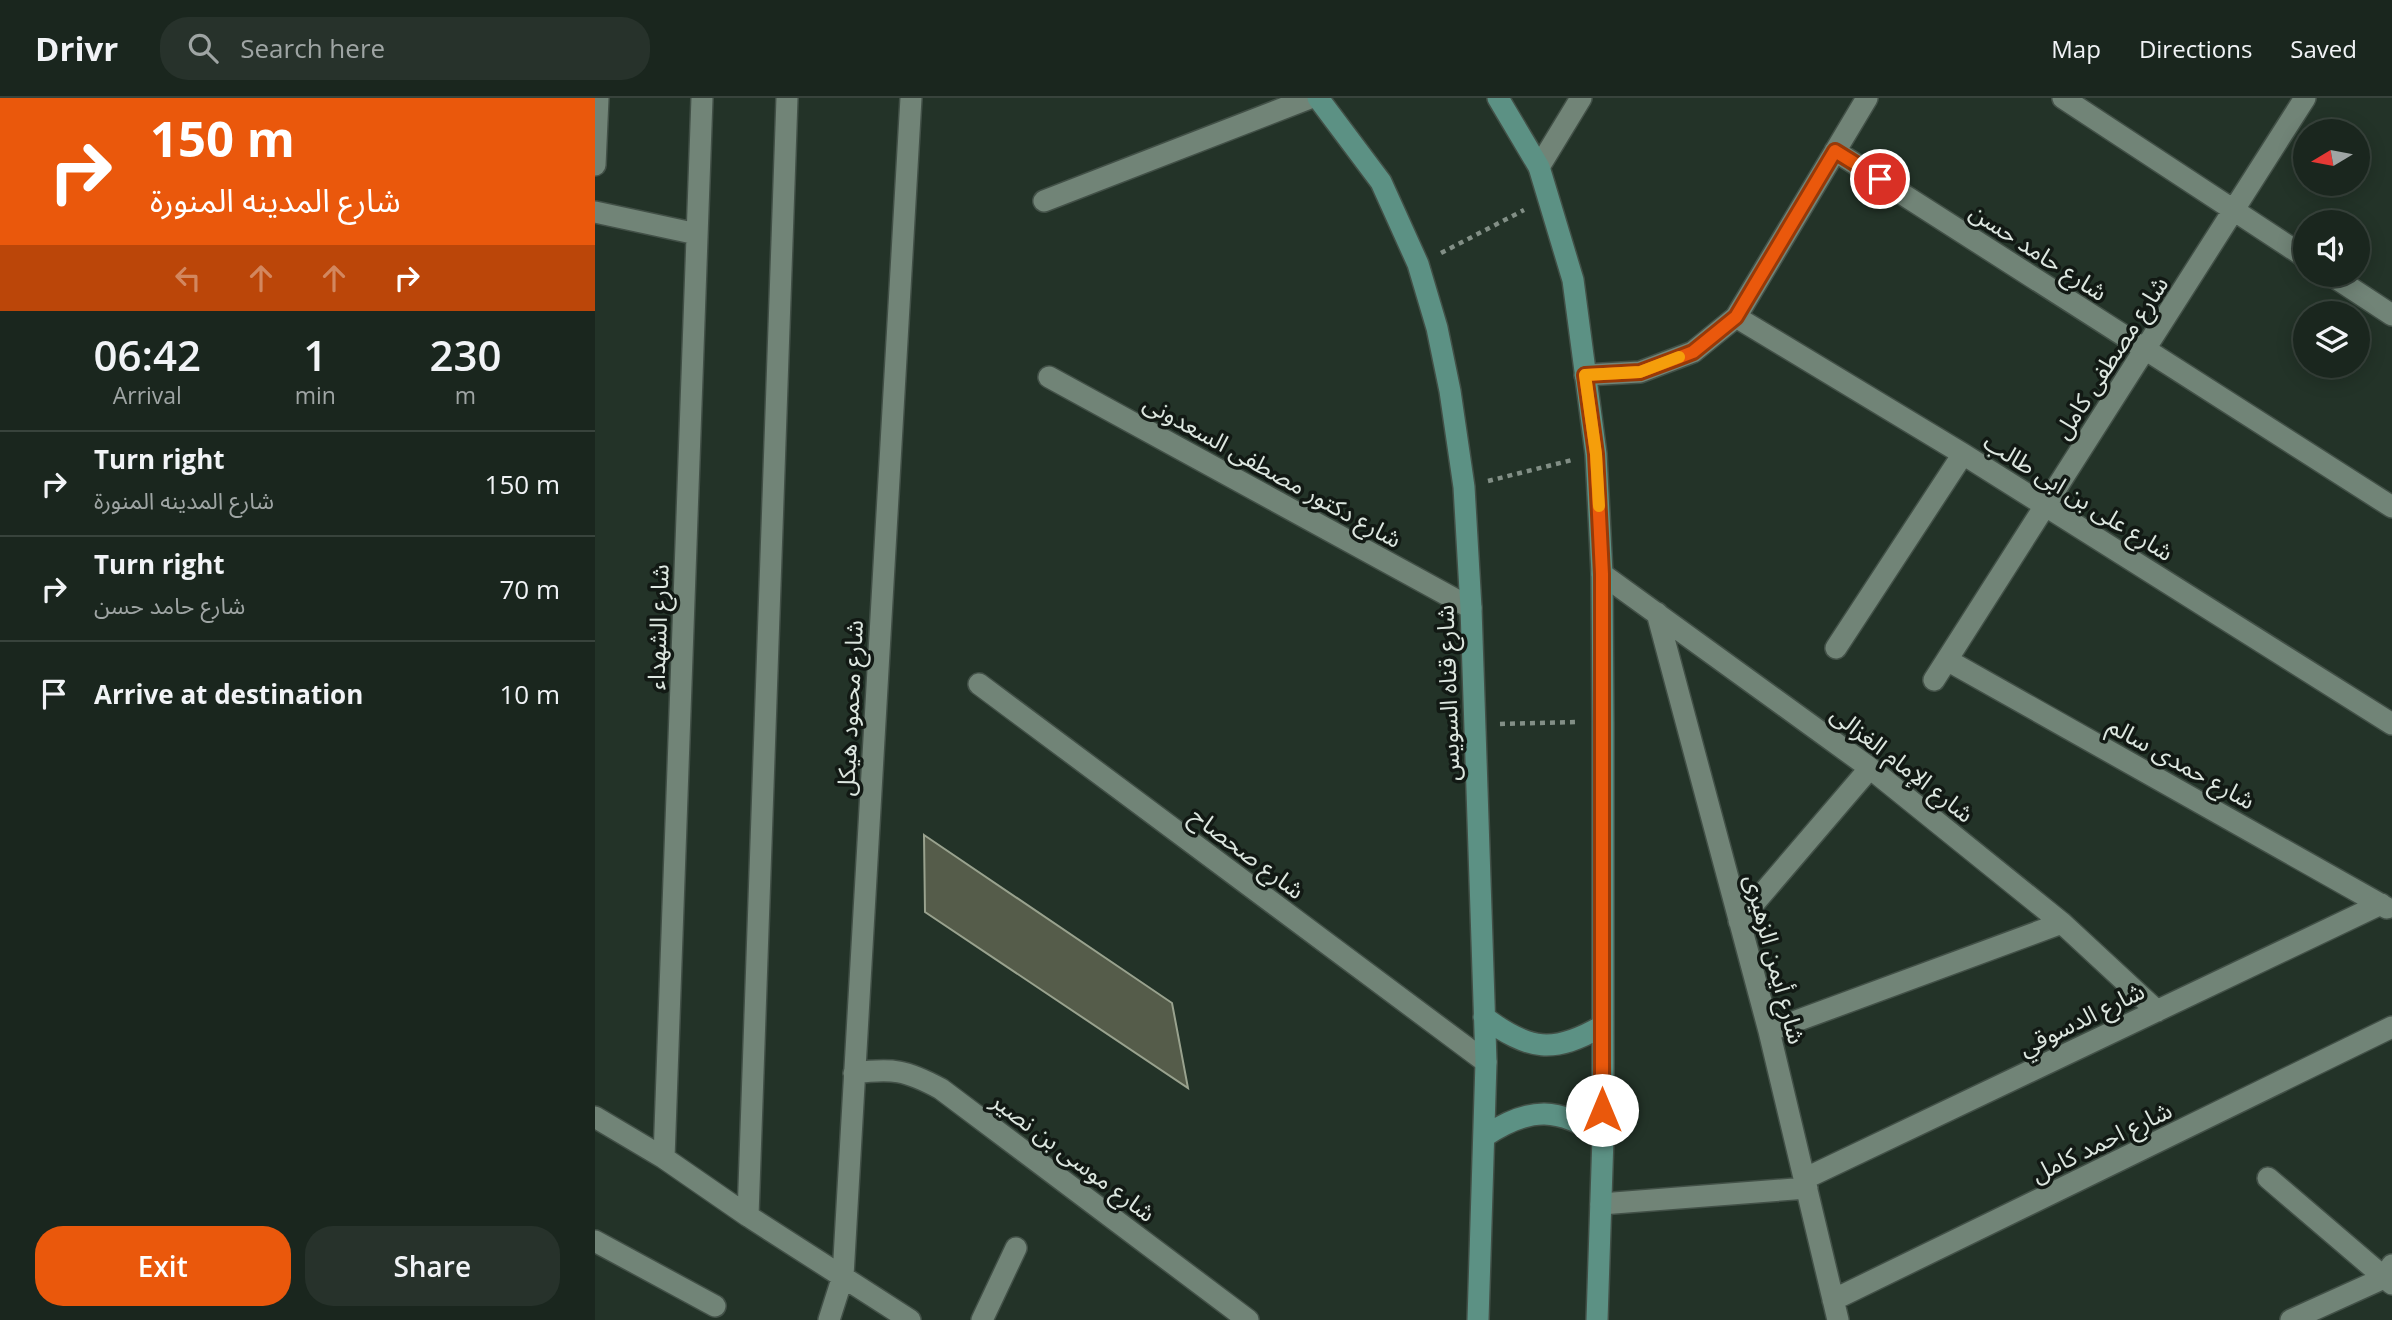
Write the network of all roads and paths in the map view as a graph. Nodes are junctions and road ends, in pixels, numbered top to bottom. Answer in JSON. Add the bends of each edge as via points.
{"nodes":[{"id":1,"x":598,"y":98,"type":"edge"},
{"id":2,"x":702,"y":98,"type":"edge"},
{"id":3,"x":787,"y":98,"type":"edge"},
{"id":4,"x":911,"y":98,"type":"edge"},
{"id":5,"x":1310,"y":98,"type":"edge"},
{"id":6,"x":1318,"y":98,"type":"edge"},
{"id":7,"x":1498,"y":98,"type":"edge"},
{"id":8,"x":1581,"y":98,"type":"edge"},
{"id":9,"x":1867,"y":98,"type":"edge"},
{"id":10,"x":2305,"y":98,"type":"edge"},
{"id":11,"x":2073,"y":101,"type":"edge"},
{"id":12,"x":1835,"y":151,"type":"junction"},
{"id":13,"x":595,"y":164,"type":"edge"},
{"id":14,"x":1539,"y":167,"type":"junction"},
{"id":15,"x":1548,"y":198,"type":"junction"},
{"id":16,"x":1044,"y":201,"type":"dead end"},
{"id":17,"x":2235,"y":211,"type":"junction"},
{"id":18,"x":595,"y":212,"type":"edge"},
{"id":19,"x":697,"y":234,"type":"junction"},
{"id":20,"x":2293,"y":249,"type":"edge"},
{"id":21,"x":1418,"y":264,"type":"junction"},
{"id":22,"x":2349,"y":287,"type":"edge"},
{"id":23,"x":2392,"y":315,"type":"edge"},
{"id":24,"x":1736,"y":317,"type":"junction"},
{"id":25,"x":2146,"y":350,"type":"junction"},
{"id":26,"x":1585,"y":375,"type":"junction"},
{"id":27,"x":1049,"y":377,"type":"dead end"},
{"id":28,"x":1596,"y":454,"type":"junction"},
{"id":29,"x":1963,"y":454,"type":"junction"},
{"id":30,"x":1464,"y":487,"type":"junction"},
{"id":31,"x":2046,"y":506,"type":"junction"},
{"id":32,"x":2392,"y":507,"type":"edge"},
{"id":33,"x":1602,"y":574,"type":"junction"},
{"id":34,"x":1471,"y":608,"type":"junction"},
{"id":35,"x":1657,"y":613,"type":"junction"},
{"id":36,"x":1836,"y":648,"type":"dead end"},
{"id":37,"x":1947,"y":660,"type":"junction"},
{"id":38,"x":1934,"y":680,"type":"dead end"},
{"id":39,"x":979,"y":684,"type":"dead end"},
{"id":40,"x":1603,"y":722,"type":"junction"},
{"id":41,"x":1474,"y":724,"type":"junction"},
{"id":42,"x":2392,"y":724,"type":"edge"},
{"id":43,"x":1870,"y":768,"type":"junction"},
{"id":44,"x":2386,"y":907,"type":"edge"},
{"id":45,"x":1739,"y":921,"type":"junction"},
{"id":46,"x":2062,"y":923,"type":"junction"},
{"id":47,"x":2157,"y":1011,"type":"junction"},
{"id":48,"x":1484,"y":1017,"type":"junction"},
{"id":49,"x":1602,"y":1026,"type":"junction"},
{"id":50,"x":2392,"y":1027,"type":"edge"},
{"id":51,"x":1769,"y":1031,"type":"junction"},
{"id":52,"x":1486,"y":1062,"type":"junction"},
{"id":53,"x":854,"y":1073,"type":"junction"},
{"id":54,"x":598,"y":1119,"type":"edge"},
{"id":55,"x":1485,"y":1136,"type":"junction"},
{"id":56,"x":1603,"y":1138,"type":"junction"},
{"id":57,"x":595,"y":1141,"type":"edge"},
{"id":58,"x":664,"y":1158,"type":"junction"},
{"id":59,"x":2268,"y":1178,"type":"dead end"},
{"id":60,"x":1805,"y":1184,"type":"junction"},
{"id":61,"x":1601,"y":1204,"type":"junction"},
{"id":62,"x":748,"y":1216,"type":"junction"},
{"id":63,"x":595,"y":1241,"type":"edge"},
{"id":64,"x":1016,"y":1248,"type":"dead end"},
{"id":65,"x":843,"y":1276,"type":"junction"},
{"id":66,"x":2389,"y":1276,"type":"edge"},
{"id":67,"x":715,"y":1306,"type":"dead end"},
{"id":68,"x":1835,"y":1310,"type":"edge"},
{"id":69,"x":829,"y":1320,"type":"edge"},
{"id":70,"x":910,"y":1320,"type":"edge"},
{"id":71,"x":982,"y":1320,"type":"edge"},
{"id":72,"x":1248,"y":1320,"type":"edge"},
{"id":73,"x":1478,"y":1320,"type":"edge"},
{"id":74,"x":1597,"y":1320,"type":"edge"},
{"id":75,"x":2291,"y":1320,"type":"edge"}],
"edges":[{"from":1,"to":13,"type":"street"},
{"from":2,"to":19,"type":"street","name":"شارع الشهداء"},
{"from":3,"to":62,"type":"street"},
{"from":4,"to":53,"type":"street","name":"شارع محمود هيكل"},
{"from":5,"to":16,"type":"street"},
{"from":6,"to":21,"type":"main road","name":"شارع قناه السويس","via":[[1381,182]]},
{"from":7,"to":14,"type":"main road"},
{"from":8,"to":14,"type":"street"},
{"from":9,"to":12,"type":"street"},
{"from":10,"to":17,"type":"street","name":"شارع مصطفى كامل"},
{"from":11,"to":17,"type":"street"},
{"from":12,"to":24,"type":"street"},
{"from":12,"to":25,"type":"street","name":"شارع حامد حسن"},
{"from":14,"to":15,"type":"main road"},
{"from":15,"to":21,"type":"path"},
{"from":15,"to":26,"type":"main road","via":[[1573,280]]},
{"from":17,"to":20,"type":"street"},
{"from":17,"to":25,"type":"street","name":"شارع مصطفى كامل"},
{"from":18,"to":19,"type":"street"},
{"from":19,"to":58,"type":"street","name":"شارع الشهداء"},
{"from":21,"to":30,"type":"main road","name":"شارع قناه السويس","via":[[1445,366]]},
{"from":22,"to":23,"type":"street"},
{"from":24,"to":26,"type":"street","via":[[1693,352],[1640,372]]},
{"from":24,"to":29,"type":"street","name":"شارع على بن ابى طالب"},
{"from":25,"to":31,"type":"street","name":"شارع مصطفى كامل"},
{"from":25,"to":32,"type":"street","name":"شارع حامد حسن"},
{"from":26,"to":28,"type":"main road"},
{"from":27,"to":34,"type":"street","name":"شارع دكتور مصطفى السعدونى"},
{"from":28,"to":30,"type":"path"},
{"from":28,"to":33,"type":"main road"},
{"from":29,"to":31,"type":"street","name":"شارع على بن ابى طالب"},
{"from":29,"to":36,"type":"street"},
{"from":30,"to":34,"type":"main road","name":"شارع قناه السويس"},
{"from":31,"to":37,"type":"street","name":"شارع مصطفى كامل"},
{"from":31,"to":42,"type":"street","name":"شارع على بن ابى طالب"},
{"from":33,"to":35,"type":"street","name":"شارع الإمام الغزالى"},
{"from":33,"to":40,"type":"main road"},
{"from":34,"to":41,"type":"main road","name":"شارع قناه السويس"},
{"from":35,"to":43,"type":"street","name":"شارع الإمام الغزالى"},
{"from":35,"to":45,"type":"street","name":"شارع أيمن الزهيرى"},
{"from":37,"to":38,"type":"street","name":"شارع مصطفى كامل"},
{"from":37,"to":44,"type":"street","name":"شارع حمدى سالم"},
{"from":39,"to":52,"type":"street","name":"شارع صحصاح"},
{"from":40,"to":41,"type":"path"},
{"from":40,"to":49,"type":"main road"},
{"from":41,"to":48,"type":"main road","name":"شارع قناه السويس"},
{"from":43,"to":45,"type":"street"},
{"from":43,"to":46,"type":"street","name":"شارع الإمام الغزالى"},
{"from":44,"to":47,"type":"street","name":"شارع الدسوقي"},
{"from":45,"to":51,"type":"street","name":"شارع أيمن الزهيرى"},
{"from":46,"to":47,"type":"street","name":"شارع الإمام الغزالى"},
{"from":46,"to":51,"type":"street"},
{"from":47,"to":60,"type":"street","name":"شارع الدسوقي"},
{"from":48,"to":49,"type":"main road","via":[[1506,1034],[1529,1043],[1554,1045],[1579,1040]]},
{"from":48,"to":52,"type":"main road","name":"شارع قناه السويس"},
{"from":49,"to":56,"type":"main road"},
{"from":50,"to":68,"type":"street","name":"شارع احمد كامل"},
{"from":51,"to":60,"type":"street","name":"شارع أيمن الزهيرى"},
{"from":52,"to":55,"type":"main road","name":"شارع قناه السويس"},
{"from":53,"to":65,"type":"street","name":"شارع محمود هيكل"},
{"from":53,"to":72,"type":"street","name":"شارع موسى بن نصير","via":[[884,1069],[914,1075],[941,1089]]},
{"from":54,"to":57,"type":"street"},
{"from":54,"to":58,"type":"street"},
{"from":55,"to":56,"type":"main road","via":[[1506,1122],[1556,1114],[1580,1122]]},
{"from":55,"to":73,"type":"main road","name":"شارع قناه السويس"},
{"from":56,"to":61,"type":"main road"},
{"from":58,"to":62,"type":"street"},
{"from":59,"to":66,"type":"street"},
{"from":60,"to":61,"type":"street"},
{"from":60,"to":68,"type":"street","name":"شارع أيمن الزهيرى"},
{"from":61,"to":74,"type":"main road"},
{"from":62,"to":65,"type":"street"},
{"from":63,"to":67,"type":"street"},
{"from":64,"to":71,"type":"street"},
{"from":65,"to":69,"type":"street","name":"شارع محمود هيكل"},
{"from":65,"to":70,"type":"street"},
{"from":66,"to":75,"type":"street"}]}
